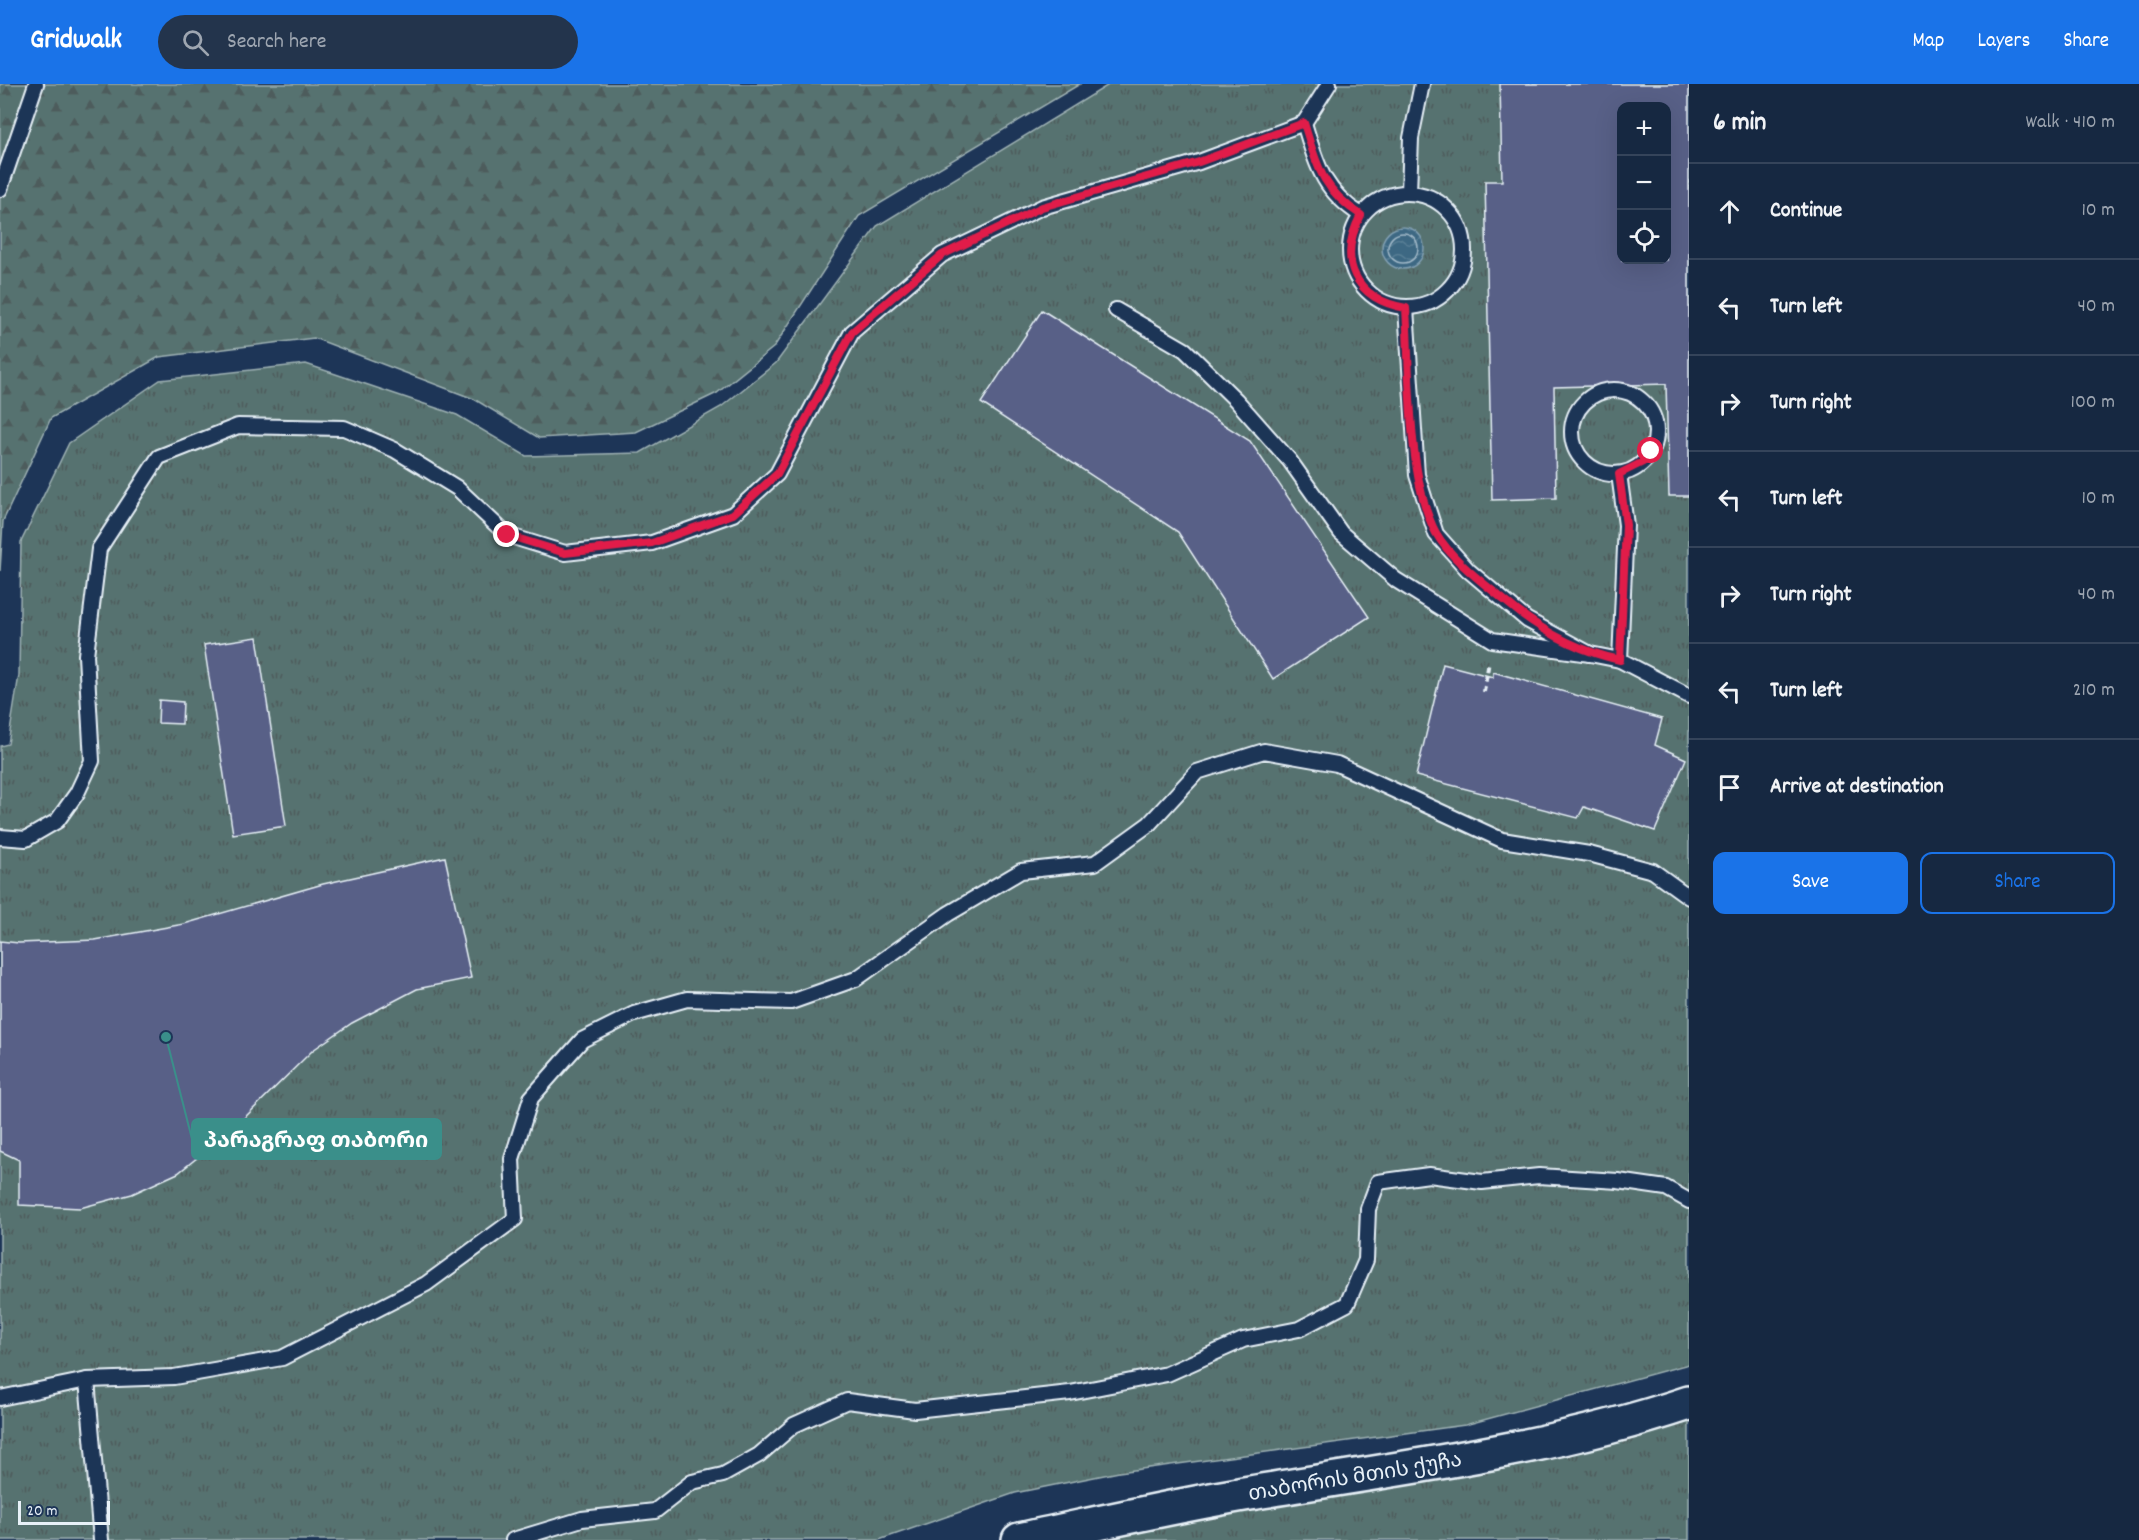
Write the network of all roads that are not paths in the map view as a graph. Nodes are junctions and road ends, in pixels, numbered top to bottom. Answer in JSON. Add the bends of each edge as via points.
{"nodes":[{"id":1,"x":36,"y":84,"type":"edge"},
{"id":2,"x":1329,"y":84,"type":"edge"},
{"id":3,"x":1422,"y":84,"type":"edge"},
{"id":4,"x":1304,"y":123,"type":"junction"},
{"id":5,"x":0,"y":189,"type":"edge"},
{"id":6,"x":1409,"y":192,"type":"junction"},
{"id":7,"x":1361,"y":215,"type":"junction"},
{"id":8,"x":1406,"y":308,"type":"junction"},
{"id":9,"x":1116,"y":310,"type":"dead end"},
{"id":10,"x":1619,"y":474,"type":"junction"},
{"id":11,"x":1590,"y":654,"type":"junction"},
{"id":12,"x":1620,"y":660,"type":"junction"},
{"id":13,"x":1689,"y":696,"type":"edge"},
{"id":14,"x":0,"y":837,"type":"edge"},
{"id":15,"x":1689,"y":897,"type":"edge"},
{"id":16,"x":1689,"y":1201,"type":"edge"},
{"id":17,"x":87,"y":1380,"type":"junction"},
{"id":18,"x":0,"y":1398,"type":"edge"},
{"id":19,"x":1689,"y":1403,"type":"edge"},
{"id":20,"x":101,"y":1540,"type":"edge"},
{"id":21,"x":513,"y":1540,"type":"edge"},
{"id":22,"x":1018,"y":1540,"type":"edge"}],
"edges":[{"from":1,"to":5,"type":"lane"},
{"from":2,"to":4,"type":"lane"},
{"from":3,"to":6,"type":"lane","via":[[1410,138]]},
{"from":4,"to":7,"type":"lane","via":[[1319,170],[1340,201]]},
{"from":4,"to":14,"type":"lane","via":[[1199,162],[1042,207],[942,255],[852,332],[777,474],[733,514],[652,543],[565,553],[507,535],[457,488],[395,450],[344,428],[238,426],[159,458],[99,549],[86,655],[92,761],[77,794],[57,821],[26,839]]},
{"from":6,"to":7,"type":"lane","via":[[1391,195]]},
{"from":6,"to":8,"type":"lane","via":[[1446,207],[1458,223],[1464,242],[1464,262],[1443,295]]},
{"from":7,"to":8,"type":"lane","via":[[1352,231],[1351,267],[1372,296],[1388,305]]},
{"from":8,"to":11,"type":"lane","via":[[1417,475],[1436,534],[1468,570],[1527,620]]},
{"from":9,"to":11,"type":"lane","via":[[1185,350],[1290,461],[1341,533],[1396,580],[1492,640]]},
{"from":10,"to":10,"type":"lane","via":[[1592,468],[1574,447],[1572,434],[1577,413],[1590,398],[1602,392],[1623,392],[1641,400],[1655,424],[1656,437],[1643,462]]},
{"from":10,"to":12,"type":"lane","via":[[1626,525]]},
{"from":11,"to":12,"type":"lane"},
{"from":12,"to":13,"type":"lane"},
{"from":15,"to":17,"type":"lane","via":[[1653,871],[1588,854],[1502,840],[1337,764],[1264,752],[1253,755],[1197,772],[1149,824],[1095,863],[1022,870],[948,914],[856,979],[791,1002],[687,999],[634,1014],[582,1040],[531,1098],[512,1159],[515,1219],[426,1284],[282,1358],[174,1377]]},
{"from":16,"to":21,"type":"lane","via":[[1666,1188],[1539,1176],[1482,1182],[1429,1175],[1378,1182],[1368,1209],[1366,1260],[1347,1304],[1299,1329],[1243,1340],[1167,1374],[1070,1394],[915,1410],[847,1401],[794,1425],[759,1455],[723,1475],[692,1482],[655,1511],[582,1518]]},
{"from":17,"to":18,"type":"lane"},
{"from":17,"to":20,"type":"lane"},
{"from":19,"to":22,"type":"main road","name":"თაბორის მთის ქუჩა","via":[[1627,1424],[1547,1443],[1248,1494]]}]}
